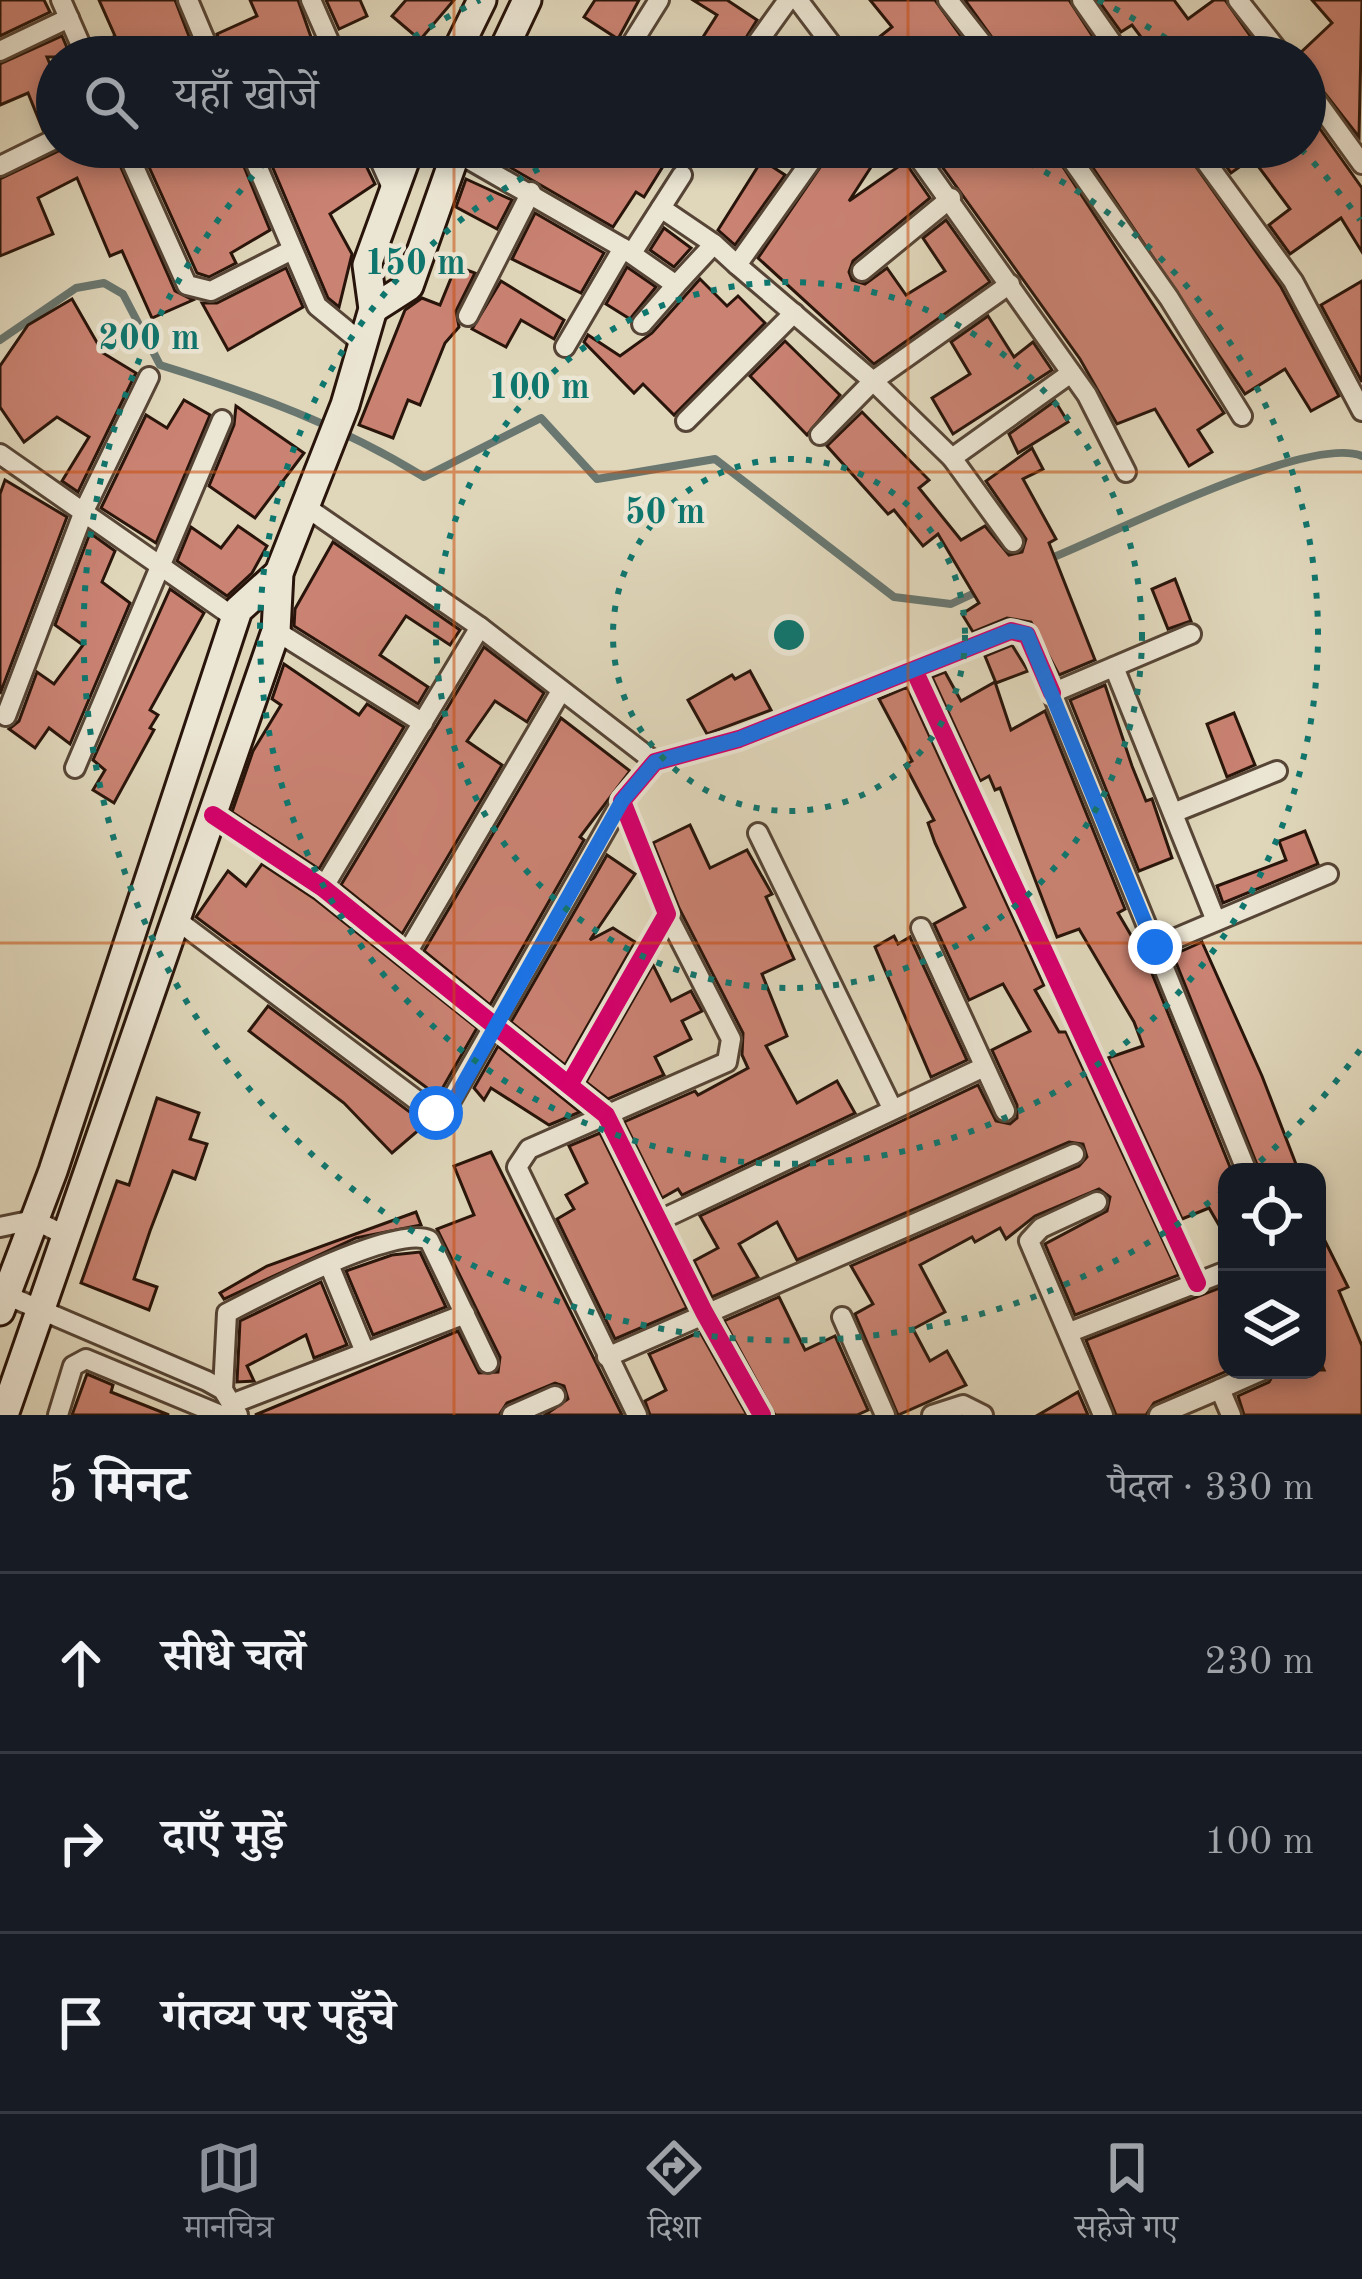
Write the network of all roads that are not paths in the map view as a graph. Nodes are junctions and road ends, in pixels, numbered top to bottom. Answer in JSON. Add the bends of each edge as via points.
{"nodes":[{"id":1,"x":188,"y":0,"type":"edge"},
{"id":2,"x":311,"y":0,"type":"edge"},
{"id":3,"x":482,"y":0,"type":"edge"},
{"id":4,"x":527,"y":0,"type":"edge"},
{"id":5,"x":658,"y":0,"type":"edge"},
{"id":6,"x":788,"y":0,"type":"edge"},
{"id":7,"x":798,"y":0,"type":"edge"},
{"id":8,"x":947,"y":0,"type":"edge"},
{"id":9,"x":1082,"y":0,"type":"edge"},
{"id":10,"x":1238,"y":0,"type":"edge"},
{"id":11,"x":65,"y":9,"type":"edge"},
{"id":12,"x":203,"y":36,"type":"edge"},
{"id":13,"x":327,"y":36,"type":"edge"},
{"id":14,"x":464,"y":36,"type":"edge"},
{"id":15,"x":510,"y":36,"type":"edge"},
{"id":16,"x":636,"y":36,"type":"edge"},
{"id":17,"x":762,"y":36,"type":"edge"},
{"id":18,"x":825,"y":36,"type":"edge"},
{"id":19,"x":976,"y":36,"type":"edge"},
{"id":20,"x":1107,"y":36,"type":"edge"},
{"id":21,"x":1266,"y":36,"type":"edge"},
{"id":22,"x":0,"y":51,"type":"edge"},
{"id":23,"x":1326,"y":114,"type":"edge"},
{"id":24,"x":36,"y":148,"type":"edge"},
{"id":25,"x":1362,"y":164,"type":"edge"},
{"id":26,"x":0,"y":166,"type":"edge"},
{"id":27,"x":134,"y":168,"type":"edge"},
{"id":28,"x":258,"y":168,"type":"edge"},
{"id":29,"x":383,"y":168,"type":"edge"},
{"id":30,"x":403,"y":168,"type":"edge"},
{"id":31,"x":451,"y":168,"type":"edge"},
{"id":32,"x":489,"y":168,"type":"edge"},
{"id":33,"x":806,"y":168,"type":"edge"},
{"id":34,"x":927,"y":168,"type":"edge"},
{"id":35,"x":1078,"y":168,"type":"edge"},
{"id":36,"x":1210,"y":168,"type":"edge"},
{"id":37,"x":682,"y":175,"type":"dead end"},
{"id":38,"x":394,"y":192,"type":"junction"},
{"id":39,"x":531,"y":192,"type":"junction"},
{"id":40,"x":951,"y":199,"type":"junction"},
{"id":41,"x":661,"y":208,"type":"junction"},
{"id":42,"x":714,"y":244,"type":"junction"},
{"id":43,"x":292,"y":250,"type":"junction"},
{"id":44,"x":628,"y":251,"type":"junction"},
{"id":45,"x":737,"y":265,"type":"junction"},
{"id":46,"x":862,"y":271,"type":"dead end"},
{"id":47,"x":1010,"y":284,"type":"junction"},
{"id":48,"x":676,"y":285,"type":"junction"},
{"id":49,"x":373,"y":309,"type":"junction"},
{"id":50,"x":794,"y":314,"type":"junction"},
{"id":51,"x":468,"y":316,"type":"dead end"},
{"id":52,"x":643,"y":324,"type":"dead end"},
{"id":53,"x":362,"y":343,"type":"junction"},
{"id":54,"x":565,"y":347,"type":"dead end"},
{"id":55,"x":1071,"y":373,"type":"junction"},
{"id":56,"x":149,"y":377,"type":"dead end"},
{"id":57,"x":873,"y":381,"type":"junction"},
{"id":58,"x":1362,"y":411,"type":"edge"},
{"id":59,"x":1242,"y":416,"type":"dead end"},
{"id":60,"x":222,"y":420,"type":"dead end"},
{"id":61,"x":686,"y":421,"type":"dead end"},
{"id":62,"x":820,"y":435,"type":"dead end"},
{"id":63,"x":4,"y":456,"type":"edge"},
{"id":64,"x":952,"y":458,"type":"junction"},
{"id":65,"x":1126,"y":472,"type":"dead end"},
{"id":66,"x":0,"y":479,"type":"edge"},
{"id":67,"x":306,"y":507,"type":"junction"},
{"id":68,"x":84,"y":512,"type":"junction"},
{"id":69,"x":1013,"y":542,"type":"dead end"},
{"id":70,"x":159,"y":567,"type":"junction"},
{"id":71,"x":279,"y":573,"type":"junction"},
{"id":72,"x":235,"y":618,"type":"junction"},
{"id":73,"x":480,"y":627,"type":"junction"},
{"id":74,"x":276,"y":631,"type":"junction"},
{"id":75,"x":1191,"y":634,"type":"dead end"},
{"id":76,"x":1114,"y":668,"type":"junction"},
{"id":77,"x":915,"y":672,"type":"junction"},
{"id":78,"x":561,"y":691,"type":"junction"},
{"id":79,"x":1052,"y":693,"type":"junction"},
{"id":80,"x":6,"y":716,"type":"dead end"},
{"id":81,"x":423,"y":723,"type":"junction"},
{"id":82,"x":655,"y":762,"type":"junction"},
{"id":83,"x":75,"y":768,"type":"dead end"},
{"id":84,"x":1277,"y":771,"type":"dead end"},
{"id":85,"x":622,"y":801,"type":"junction"},
{"id":86,"x":1173,"y":813,"type":"junction"},
{"id":87,"x":213,"y":815,"type":"junction"},
{"id":88,"x":758,"y":832,"type":"dead end"},
{"id":89,"x":1328,"y":874,"type":"dead end"},
{"id":90,"x":323,"y":889,"type":"junction"},
{"id":91,"x":667,"y":914,"type":"junction"},
{"id":92,"x":178,"y":921,"type":"junction"},
{"id":93,"x":1216,"y":921,"type":"junction"},
{"id":94,"x":921,"y":928,"type":"dead end"},
{"id":95,"x":1155,"y":947,"type":"junction"},
{"id":96,"x":406,"y":953,"type":"junction"},
{"id":97,"x":494,"y":1022,"type":"junction"},
{"id":98,"x":984,"y":1067,"type":"junction"},
{"id":99,"x":569,"y":1085,"type":"junction"},
{"id":100,"x":892,"y":1108,"type":"junction"},
{"id":101,"x":1004,"y":1111,"type":"dead end"},
{"id":102,"x":606,"y":1115,"type":"junction"},
{"id":103,"x":1074,"y":1154,"type":"dead end"},
{"id":104,"x":1243,"y":1163,"type":"edge"},
{"id":105,"x":1097,"y":1202,"type":"dead end"},
{"id":106,"x":34,"y":1220,"type":"junction"},
{"id":107,"x":658,"y":1221,"type":"junction"},
{"id":108,"x":0,"y":1227,"type":"edge"},
{"id":109,"x":68,"y":1237,"type":"junction"},
{"id":110,"x":330,"y":1267,"type":"junction"},
{"id":111,"x":1218,"y":1275,"type":"edge"},
{"id":112,"x":1197,"y":1283,"type":"junction"},
{"id":113,"x":3,"y":1303,"type":"edge"},
{"id":114,"x":43,"y":1310,"type":"junction"},
{"id":115,"x":704,"y":1312,"type":"junction"},
{"id":116,"x":465,"y":1314,"type":"junction"},
{"id":117,"x":842,"y":1317,"type":"dead end"},
{"id":118,"x":1070,"y":1332,"type":"junction"},
{"id":119,"x":365,"y":1352,"type":"junction"},
{"id":120,"x":607,"y":1357,"type":"junction"},
{"id":121,"x":488,"y":1363,"type":"dead end"},
{"id":122,"x":1243,"y":1379,"type":"edge"},
{"id":123,"x":1220,"y":1389,"type":"junction"},
{"id":124,"x":555,"y":1396,"type":"dead end"},
{"id":125,"x":229,"y":1406,"type":"edge"},
{"id":126,"x":4,"y":1415,"type":"edge"},
{"id":127,"x":58,"y":1415,"type":"edge"},
{"id":128,"x":512,"y":1415,"type":"edge"},
{"id":129,"x":637,"y":1415,"type":"edge"},
{"id":130,"x":762,"y":1415,"type":"edge"},
{"id":131,"x":885,"y":1415,"type":"edge"},
{"id":132,"x":932,"y":1415,"type":"edge"},
{"id":133,"x":983,"y":1415,"type":"edge"},
{"id":134,"x":1102,"y":1415,"type":"edge"},
{"id":135,"x":1159,"y":1415,"type":"edge"},
{"id":136,"x":1231,"y":1415,"type":"edge"}],
"edges":[{"from":1,"to":12,"type":"street"},
{"from":2,"to":13,"type":"street"},
{"from":3,"to":14,"type":"main road"},
{"from":4,"to":15,"type":"main road"},
{"from":5,"to":16,"type":"street"},
{"from":6,"to":17,"type":"street"},
{"from":7,"to":18,"type":"street"},
{"from":8,"to":19,"type":"street"},
{"from":9,"to":20,"type":"street"},
{"from":10,"to":21,"type":"street"},
{"from":11,"to":22,"type":"street"},
{"from":23,"to":25,"type":"street"},
{"from":24,"to":26,"type":"street"},
{"from":27,"to":43,"type":"street","via":[[187,285],[211,291]]},
{"from":28,"to":43,"type":"street"},
{"from":29,"to":38,"type":"street"},
{"from":30,"to":38,"type":"main road"},
{"from":31,"to":49,"type":"main road","via":[[409,286]]},
{"from":32,"to":39,"type":"street"},
{"from":33,"to":45,"type":"street"},
{"from":34,"to":40,"type":"street"},
{"from":35,"to":59,"type":"street"},
{"from":36,"to":58,"type":"street","via":[[1293,281]]},
{"from":37,"to":41,"type":"street"},
{"from":38,"to":49,"type":"main road","via":[[368,266]]},
{"from":39,"to":44,"type":"street"},
{"from":39,"to":51,"type":"street"},
{"from":40,"to":46,"type":"street"},
{"from":40,"to":47,"type":"street"},
{"from":41,"to":42,"type":"street"},
{"from":41,"to":44,"type":"street"},
{"from":42,"to":45,"type":"street"},
{"from":42,"to":48,"type":"street"},
{"from":43,"to":53,"type":"street","via":[[317,306]]},
{"from":44,"to":48,"type":"street"},
{"from":44,"to":54,"type":"street"},
{"from":45,"to":50,"type":"street"},
{"from":47,"to":55,"type":"street"},
{"from":47,"to":57,"type":"street"},
{"from":48,"to":52,"type":"street"},
{"from":49,"to":53,"type":"main road"},
{"from":50,"to":57,"type":"street"},
{"from":50,"to":61,"type":"street"},
{"from":53,"to":67,"type":"main road"},
{"from":55,"to":64,"type":"street"},
{"from":55,"to":65,"type":"street"},
{"from":56,"to":68,"type":"street"},
{"from":57,"to":62,"type":"street"},
{"from":57,"to":64,"type":"street"},
{"from":60,"to":70,"type":"street"},
{"from":63,"to":66,"type":"street"},
{"from":63,"to":68,"type":"street"},
{"from":64,"to":69,"type":"street"},
{"from":67,"to":71,"type":"main road"},
{"from":67,"to":73,"type":"street"},
{"from":68,"to":70,"type":"street"},
{"from":68,"to":80,"type":"street"},
{"from":70,"to":72,"type":"street"},
{"from":70,"to":83,"type":"street"},
{"from":71,"to":72,"type":"main road"},
{"from":71,"to":74,"type":"main road"},
{"from":72,"to":106,"type":"main road"},
{"from":73,"to":78,"type":"street"},
{"from":73,"to":81,"type":"street"},
{"from":74,"to":81,"type":"street"},
{"from":74,"to":87,"type":"main road"},
{"from":75,"to":76,"type":"street"},
{"from":76,"to":79,"type":"street"},
{"from":76,"to":86,"type":"street"},
{"from":77,"to":79,"type":"street","via":[[1020,629]]},
{"from":77,"to":82,"type":"street"},
{"from":77,"to":112,"type":"street"},
{"from":78,"to":82,"type":"street"},
{"from":78,"to":96,"type":"street"},
{"from":79,"to":95,"type":"street"},
{"from":81,"to":90,"type":"street"},
{"from":82,"to":85,"type":"street"},
{"from":84,"to":86,"type":"street"},
{"from":85,"to":91,"type":"street"},
{"from":85,"to":97,"type":"street"},
{"from":86,"to":93,"type":"street"},
{"from":87,"to":90,"type":"street"},
{"from":87,"to":92,"type":"main road"},
{"from":88,"to":100,"type":"street"},
{"from":89,"to":93,"type":"street"},
{"from":90,"to":96,"type":"street"},
{"from":91,"to":99,"type":"street"},
{"from":91,"to":102,"type":"street","via":[[732,1052],[720,1068]]},
{"from":92,"to":97,"type":"street","via":[[436,1113],[451,1106]]},
{"from":92,"to":109,"type":"main road"},
{"from":93,"to":95,"type":"street"},
{"from":94,"to":98,"type":"street"},
{"from":95,"to":104,"type":"street"},
{"from":96,"to":97,"type":"street"},
{"from":97,"to":99,"type":"street"},
{"from":98,"to":100,"type":"street"},
{"from":98,"to":101,"type":"street"},
{"from":99,"to":102,"type":"street"},
{"from":100,"to":107,"type":"street"},
{"from":102,"to":107,"type":"street"},
{"from":102,"to":120,"type":"street","via":[[529,1149],[517,1167]]},
{"from":103,"to":115,"type":"street"},
{"from":105,"to":118,"type":"street","via":[[1030,1241]]},
{"from":106,"to":108,"type":"street"},
{"from":106,"to":109,"type":"street"},
{"from":106,"to":113,"type":"main road"},
{"from":107,"to":115,"type":"street"},
{"from":109,"to":114,"type":"main road"},
{"from":110,"to":116,"type":"street","via":[[405,1235],[426,1237]]},
{"from":110,"to":119,"type":"street"},
{"from":110,"to":125,"type":"street","via":[[295,1276],[227,1313]]},
{"from":111,"to":112,"type":"street"},
{"from":112,"to":118,"type":"street"},
{"from":113,"to":114,"type":"street"},
{"from":114,"to":125,"type":"street"},
{"from":114,"to":126,"type":"main road"},
{"from":115,"to":120,"type":"street"},
{"from":115,"to":130,"type":"street"},
{"from":116,"to":119,"type":"street"},
{"from":116,"to":121,"type":"street"},
{"from":117,"to":131,"type":"street"},
{"from":118,"to":134,"type":"street"},
{"from":119,"to":125,"type":"street"},
{"from":120,"to":129,"type":"street"},
{"from":122,"to":123,"type":"street"},
{"from":123,"to":135,"type":"street"},
{"from":123,"to":136,"type":"street"},
{"from":124,"to":128,"type":"street"},
{"from":125,"to":127,"type":"street","via":[[86,1359],[74,1366]]},
{"from":132,"to":133,"type":"street","via":[[963,1405]]}]}
